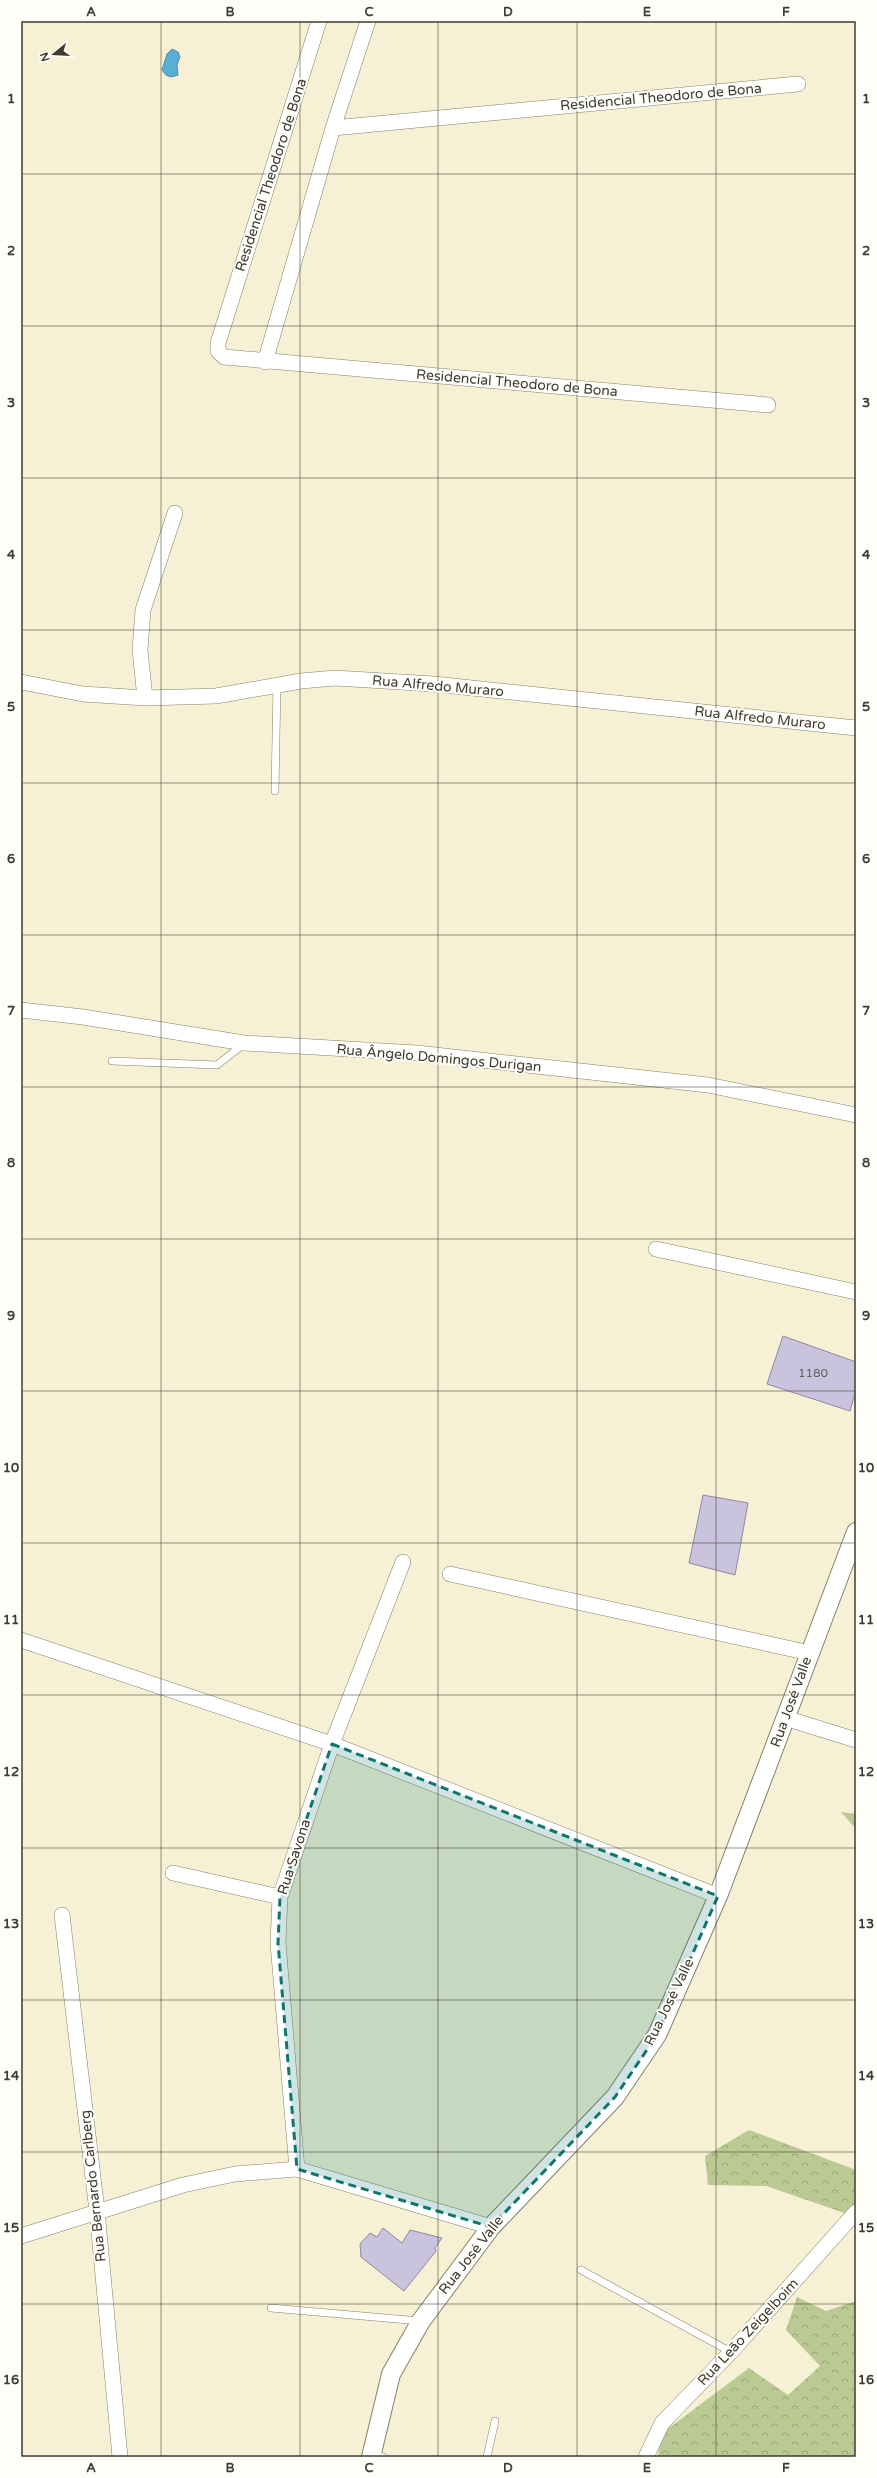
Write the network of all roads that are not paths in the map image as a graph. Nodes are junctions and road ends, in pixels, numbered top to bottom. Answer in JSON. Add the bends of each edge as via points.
{"nodes":[{"id":1,"x":319,"y":21,"type":"edge"},
{"id":2,"x":368,"y":21,"type":"edge"},
{"id":3,"x":798,"y":84,"type":"dead end"},
{"id":4,"x":333,"y":128,"type":"junction"},
{"id":5,"x":265,"y":362,"type":"junction"},
{"id":6,"x":768,"y":405,"type":"dead end"},
{"id":7,"x":175,"y":513,"type":"dead end"},
{"id":8,"x":21,"y":682,"type":"edge"},
{"id":9,"x":277,"y":686,"type":"junction"},
{"id":10,"x":145,"y":698,"type":"junction"},
{"id":11,"x":856,"y":728,"type":"edge"},
{"id":12,"x":275,"y":791,"type":"dead end"},
{"id":13,"x":21,"y":1010,"type":"edge"},
{"id":14,"x":244,"y":1044,"type":"junction"},
{"id":15,"x":112,"y":1061,"type":"dead end"},
{"id":16,"x":856,"y":1115,"type":"edge"},
{"id":17,"x":656,"y":1249,"type":"dead end"},
{"id":18,"x":856,"y":1292,"type":"edge"},
{"id":19,"x":856,"y":1532,"type":"edge"},
{"id":20,"x":403,"y":1562,"type":"dead end"},
{"id":21,"x":450,"y":1574,"type":"dead end"},
{"id":22,"x":21,"y":1640,"type":"edge"},
{"id":23,"x":810,"y":1653,"type":"junction"},
{"id":24,"x":786,"y":1718,"type":"junction"},
{"id":25,"x":856,"y":1740,"type":"edge"},
{"id":26,"x":332,"y":1744,"type":"junction"},
{"id":27,"x":173,"y":1873,"type":"dead end"},
{"id":28,"x":718,"y":1896,"type":"junction"},
{"id":29,"x":280,"y":1897,"type":"junction"},
{"id":30,"x":62,"y":1915,"type":"dead end"},
{"id":31,"x":297,"y":2169,"type":"junction"},
{"id":32,"x":97,"y":2211,"type":"junction"},
{"id":33,"x":856,"y":2212,"type":"edge"},
{"id":34,"x":491,"y":2227,"type":"junction"},
{"id":35,"x":21,"y":2236,"type":"edge"},
{"id":36,"x":581,"y":2270,"type":"dead end"},
{"id":37,"x":271,"y":2308,"type":"dead end"},
{"id":38,"x":421,"y":2321,"type":"junction"},
{"id":39,"x":731,"y":2352,"type":"junction"},
{"id":40,"x":495,"y":2421,"type":"dead end"},
{"id":41,"x":375,"y":2456,"type":"edge"},
{"id":42,"x":120,"y":2457,"type":"edge"},
{"id":43,"x":487,"y":2457,"type":"edge"},
{"id":44,"x":646,"y":2457,"type":"edge"}],
"edges":[{"from":1,"to":5,"type":"street","name":"Residencial Theodoro de Bona","via":[[218,343],[218,351],[224,357]]},
{"from":2,"to":4,"type":"street"},
{"from":3,"to":4,"type":"street","name":"Residencial Theodoro de Bona"},
{"from":4,"to":5,"type":"street"},
{"from":5,"to":6,"type":"street","name":"Residencial Theodoro de Bona"},
{"from":7,"to":10,"type":"street","via":[[143,610],[140,650]]},
{"from":8,"to":10,"type":"street","name":"Rua Alfredo Muraro","via":[[82,694]]},
{"from":9,"to":10,"type":"street","name":"Rua Alfredo Muraro","via":[[216,696]]},
{"from":9,"to":11,"type":"street","name":"Rua Alfredo Muraro","via":[[335,678],[434,684]]},
{"from":9,"to":12,"type":"lane"},
{"from":13,"to":14,"type":"street","name":"Rua Ângelo Domingos Durigan","via":[[83,1017]]},
{"from":14,"to":15,"type":"lane","via":[[218,1065]]},
{"from":14,"to":16,"type":"street","name":"Rua Ângelo Domingos Durigan","via":[[417,1053],[657,1079],[751,1092]]},
{"from":17,"to":18,"type":"street"},
{"from":19,"to":23,"type":"street","name":"Rua José Valle"},
{"from":20,"to":26,"type":"street","name":"Rua Savona"},
{"from":21,"to":23,"type":"street"},
{"from":22,"to":26,"type":"street"},
{"from":23,"to":24,"type":"street","name":"Rua José Valle"},
{"from":24,"to":25,"type":"street"},
{"from":24,"to":28,"type":"street","name":"Rua José Valle"},
{"from":26,"to":28,"type":"street"},
{"from":26,"to":29,"type":"street","name":"Rua Savona"},
{"from":27,"to":29,"type":"street"},
{"from":28,"to":34,"type":"street","name":"Rua José Valle","via":[[657,2035],[615,2097]]},
{"from":29,"to":31,"type":"street","name":"Rua Savona","via":[[278,1943]]},
{"from":30,"to":32,"type":"street","name":"Rua Bernardo Carlberg"},
{"from":31,"to":32,"type":"street","via":[[235,2174],[182,2185]]},
{"from":31,"to":34,"type":"street"},
{"from":32,"to":35,"type":"street"},
{"from":32,"to":42,"type":"street","name":"Rua Bernardo Carlberg"},
{"from":33,"to":39,"type":"street","name":"Rua Leão Zeigelboim"},
{"from":34,"to":38,"type":"street","name":"Rua José Valle"},
{"from":36,"to":39,"type":"lane"},
{"from":37,"to":38,"type":"lane"},
{"from":38,"to":41,"type":"street","name":"Rua José Valle","via":[[391,2374]]},
{"from":39,"to":44,"type":"street","name":"Rua Leão Zeigelboim","via":[[662,2423]]},
{"from":40,"to":43,"type":"lane"}]}
